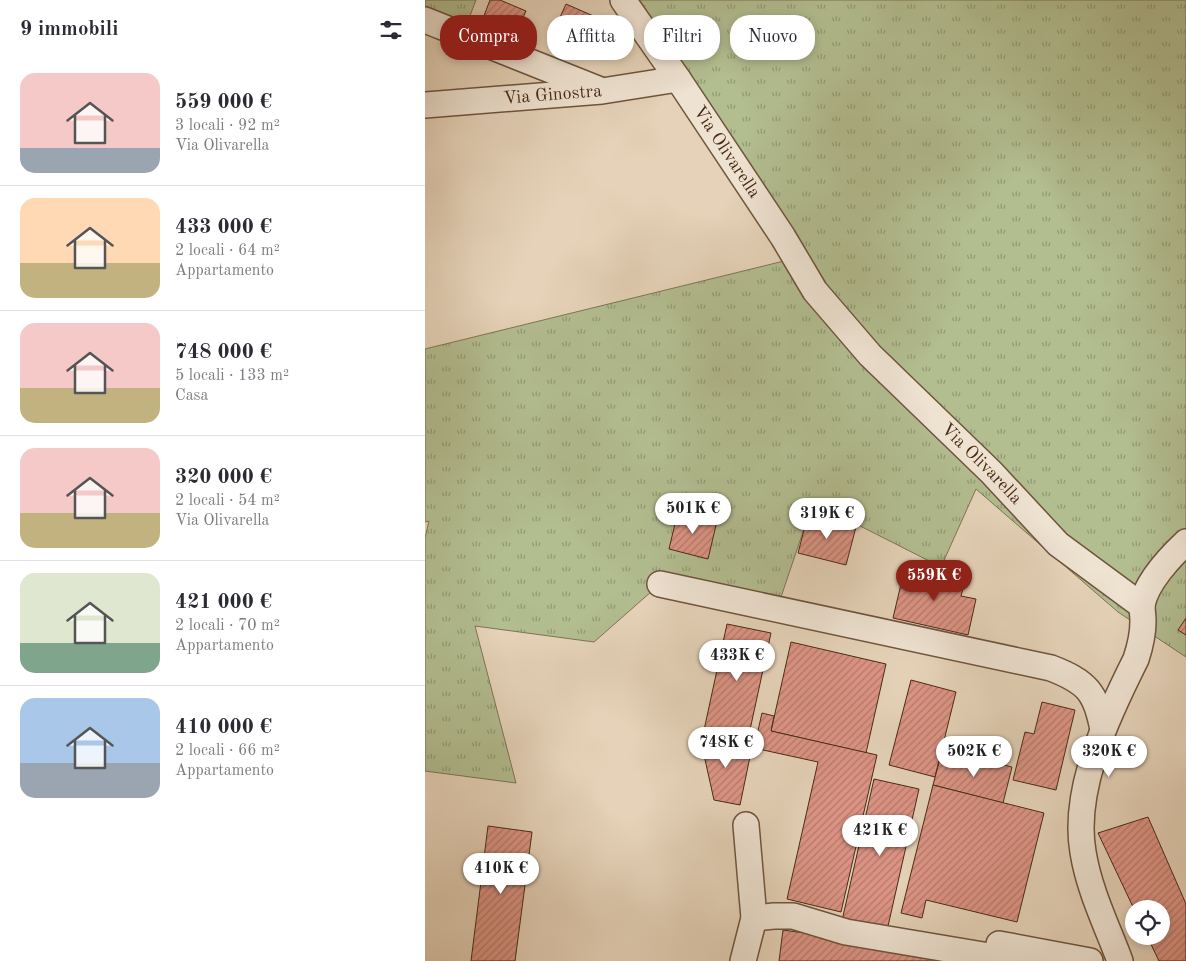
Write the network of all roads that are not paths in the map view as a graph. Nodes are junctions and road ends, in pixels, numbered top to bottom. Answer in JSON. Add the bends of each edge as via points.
{"nodes":[{"id":1,"x":623,"y":0,"type":"edge"},
{"id":2,"x":425,"y":20,"type":"edge"},
{"id":3,"x":678,"y":79,"type":"junction"},
{"id":4,"x":602,"y":91,"type":"junction"},
{"id":5,"x":425,"y":105,"type":"edge"},
{"id":6,"x":1186,"y":542,"type":"edge"},
{"id":7,"x":660,"y":584,"type":"dead end"},
{"id":8,"x":1142,"y":606,"type":"junction"},
{"id":9,"x":1103,"y":730,"type":"junction"},
{"id":10,"x":746,"y":825,"type":"dead end"},
{"id":11,"x":754,"y":918,"type":"junction"},
{"id":12,"x":911,"y":927,"type":"dead end"},
{"id":13,"x":743,"y":961,"type":"edge"},
{"id":14,"x":1019,"y":961,"type":"edge"},
{"id":15,"x":1090,"y":961,"type":"edge"},
{"id":16,"x":1120,"y":961,"type":"edge"}],
"edges":[{"from":1,"to":3,"type":"street","name":"Via Olivarella"},
{"from":2,"to":4,"type":"street"},
{"from":3,"to":4,"type":"street","name":"Via Ginostra"},
{"from":3,"to":8,"type":"street","name":"Via Olivarella","via":[[815,291],[870,355],[991,472],[1058,544]]},
{"from":4,"to":5,"type":"street","name":"Via Ginostra"},
{"from":6,"to":8,"type":"street","via":[[1157,575]]},
{"from":7,"to":9,"type":"street","via":[[1051,668],[1083,684],[1097,704]]},
{"from":8,"to":9,"type":"street","via":[[1140,648]]},
{"from":9,"to":16,"type":"street","via":[[1087,782],[1081,838],[1088,875]]},
{"from":10,"to":11,"type":"street"},
{"from":11,"to":13,"type":"street"},
{"from":11,"to":14,"type":"street","via":[[793,916],[846,932]]},
{"from":12,"to":15,"type":"street"}]}
